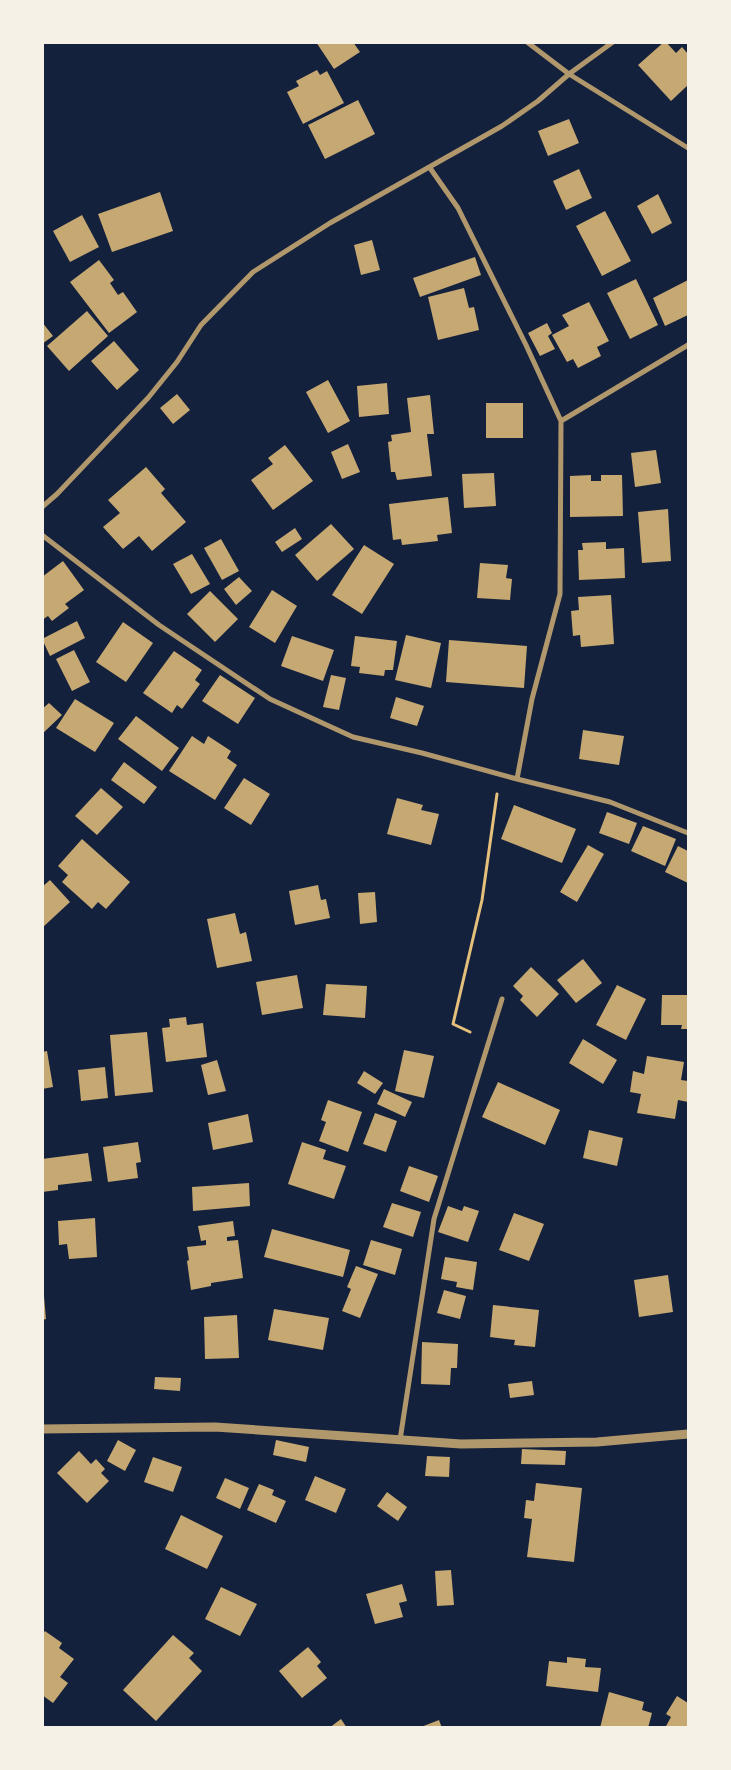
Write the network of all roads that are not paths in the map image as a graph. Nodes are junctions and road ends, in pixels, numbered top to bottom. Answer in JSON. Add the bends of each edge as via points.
{"nodes":[{"id":1,"x":527,"y":42,"type":"edge"},
{"id":2,"x":613,"y":42,"type":"edge"},
{"id":3,"x":569,"y":74,"type":"junction"},
{"id":4,"x":688,"y":148,"type":"edge"},
{"id":5,"x":430,"y":168,"type":"junction"},
{"id":6,"x":688,"y":345,"type":"edge"},
{"id":7,"x":561,"y":421,"type":"junction"},
{"id":8,"x":42,"y":507,"type":"edge"},
{"id":9,"x":42,"y":535,"type":"edge"},
{"id":10,"x":517,"y":779,"type":"junction"},
{"id":11,"x":688,"y":833,"type":"edge"},
{"id":12,"x":502,"y":999,"type":"dead end"},
{"id":13,"x":42,"y":1429,"type":"edge"},
{"id":14,"x":688,"y":1434,"type":"edge"},
{"id":15,"x":400,"y":1440,"type":"junction"}],
"edges":[{"from":1,"to":3,"type":"street"},
{"from":2,"to":3,"type":"street"},
{"from":3,"to":4,"type":"street"},
{"from":3,"to":5,"type":"street","via":[[509,121]]},
{"from":5,"to":7,"type":"street","via":[[458,208]]},
{"from":5,"to":8,"type":"street","via":[[330,223],[253,272],[201,325],[148,398]]},
{"from":6,"to":7,"type":"street"},
{"from":7,"to":10,"type":"street","via":[[560,594],[532,700]]},
{"from":9,"to":10,"type":"street","via":[[160,625],[270,699],[353,737]]},
{"from":10,"to":11,"type":"street","via":[[610,802]]},
{"from":12,"to":15,"type":"street","via":[[434,1219]]},
{"from":13,"to":15,"type":"street","via":[[215,1427]]},
{"from":14,"to":15,"type":"street","via":[[588,1442],[461,1444]]}]}
